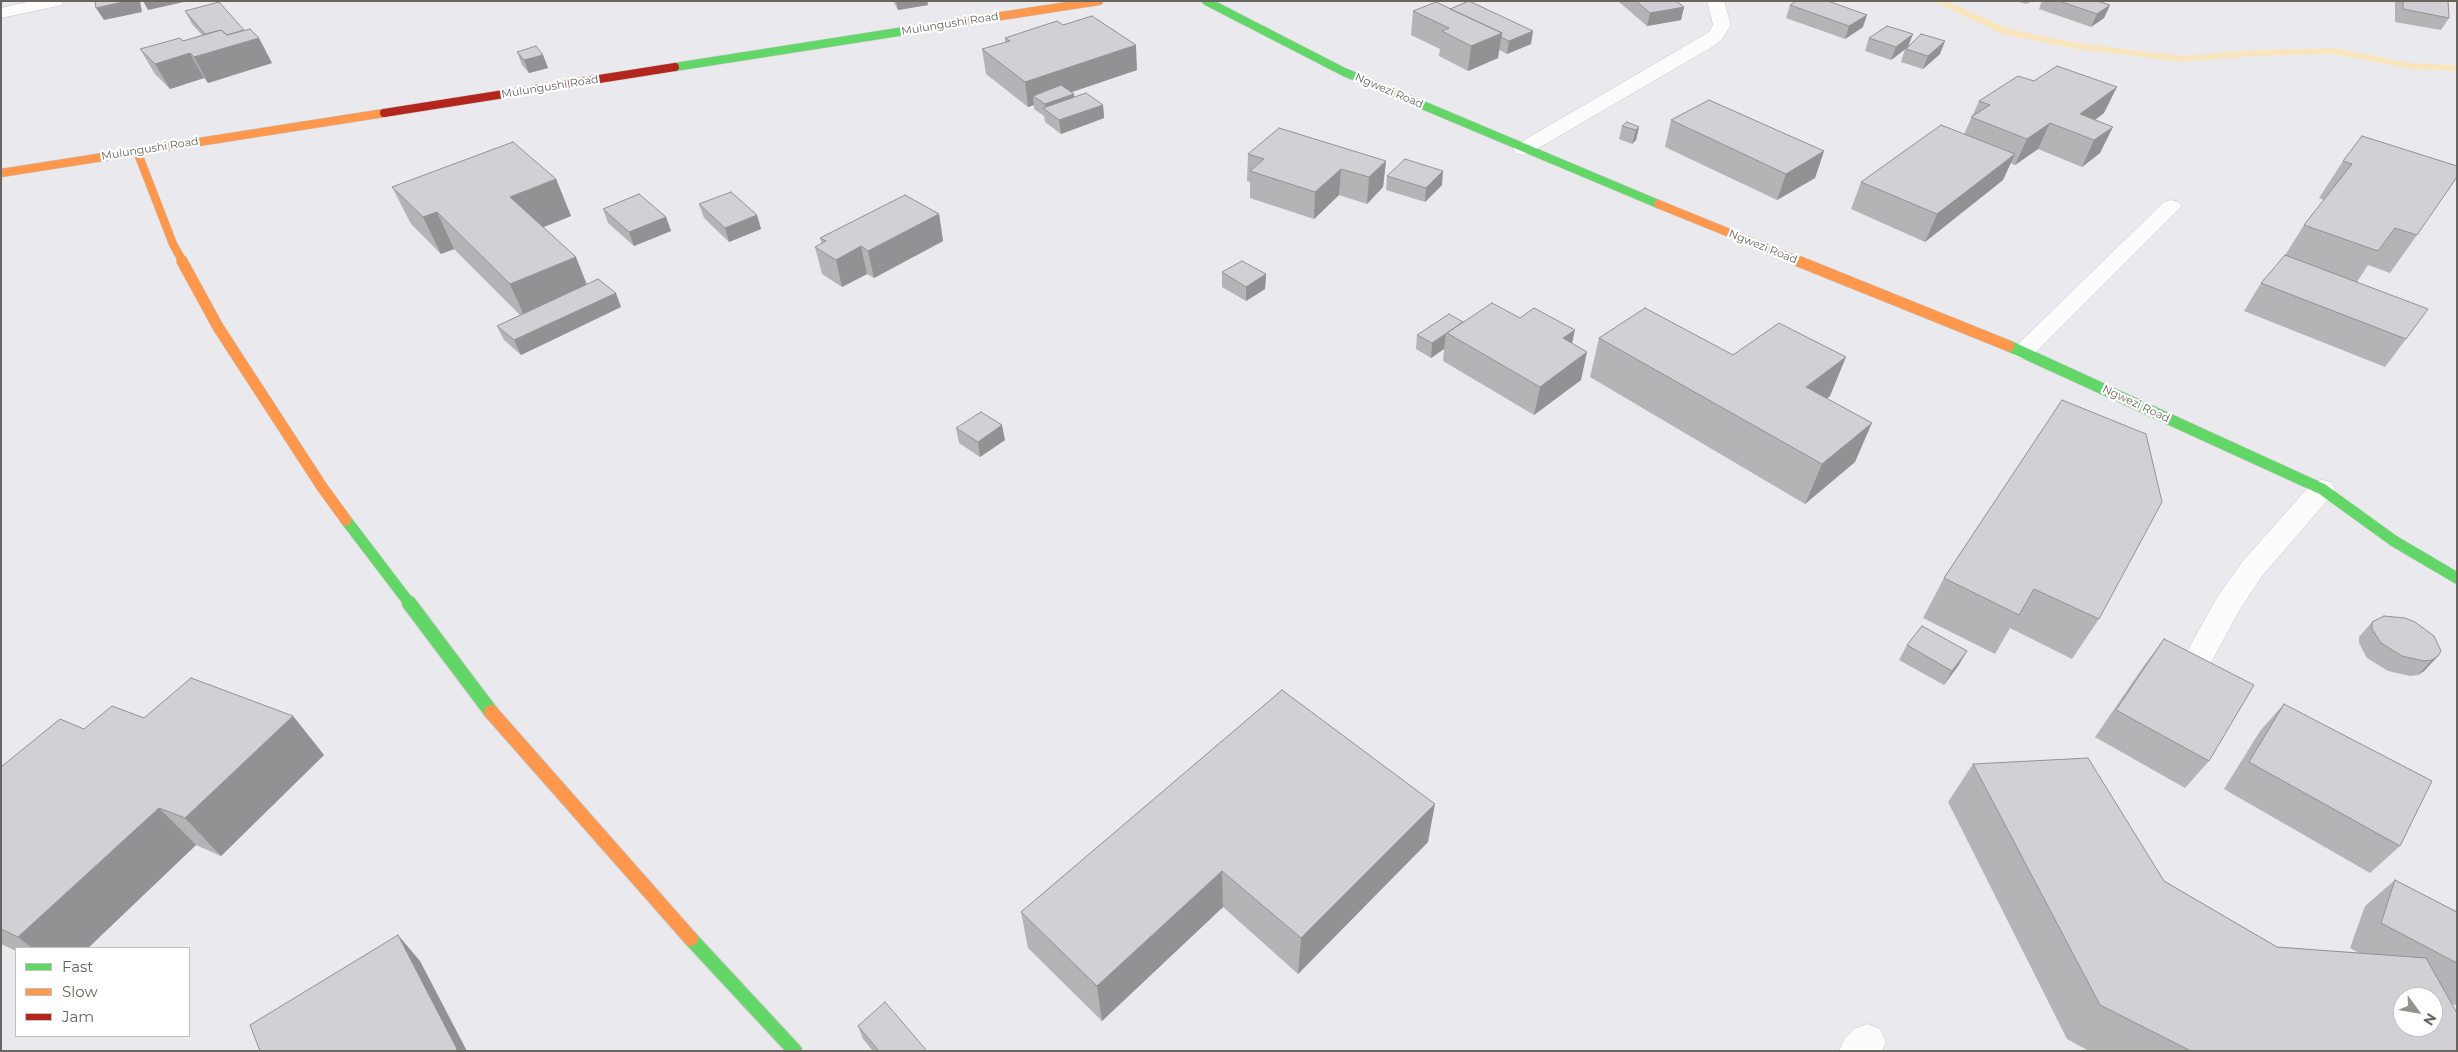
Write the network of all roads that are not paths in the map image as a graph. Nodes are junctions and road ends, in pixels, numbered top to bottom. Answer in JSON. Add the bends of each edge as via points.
{"nodes":[{"id":1,"x":56,"y":1,"type":"edge"},
{"id":2,"x":1099,"y":1,"type":"edge"},
{"id":3,"x":1206,"y":1,"type":"edge"},
{"id":4,"x":1715,"y":1,"type":"edge"},
{"id":5,"x":1,"y":13,"type":"edge"},
{"id":6,"x":1523,"y":149,"type":"junction"},
{"id":7,"x":137,"y":151,"type":"junction"},
{"id":8,"x":1,"y":173,"type":"edge"},
{"id":9,"x":2171,"y":206,"type":"dead end"},
{"id":10,"x":2023,"y":352,"type":"junction"},
{"id":11,"x":2322,"y":489,"type":"junction"},
{"id":12,"x":2457,"y":578,"type":"edge"},
{"id":13,"x":2192,"y":669,"type":"edge"},
{"id":14,"x":795,"y":1051,"type":"edge"}],
"edges":[{"from":1,"to":5,"type":"street"},
{"from":2,"to":7,"type":"street","name":"Mulungushi Road"},
{"from":3,"to":6,"type":"street","name":"Ngwezi Road","via":[[1344,72]]},
{"from":4,"to":6,"type":"street","via":[[1722,25],[1706,43]]},
{"from":6,"to":10,"type":"street","name":"Ngwezi Road"},
{"from":7,"to":8,"type":"street","name":"Mulungushi Road"},
{"from":7,"to":14,"type":"street","via":[[173,244],[218,327],[322,487],[483,703],[672,918]]},
{"from":9,"to":10,"type":"street"},
{"from":10,"to":11,"type":"street","name":"Ngwezi Road"},
{"from":11,"to":12,"type":"street","name":"Ngwezi Road","via":[[2394,540]]},
{"from":11,"to":13,"type":"street","via":[[2252,569],[2228,604]]}]}
